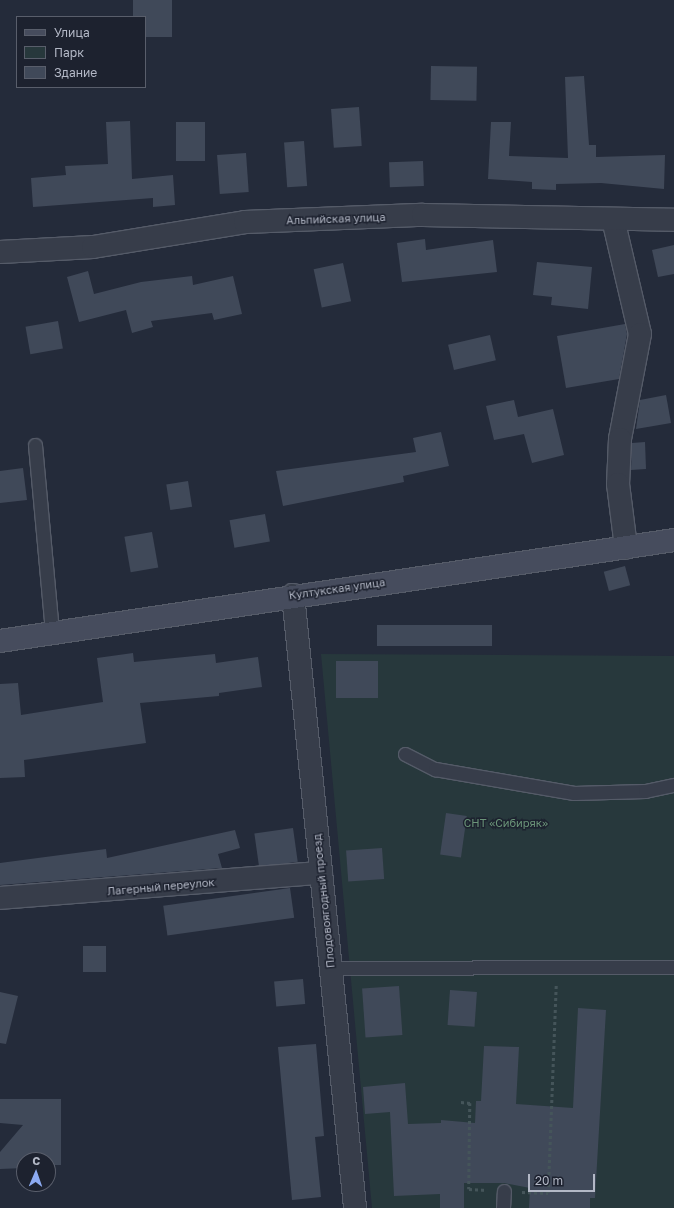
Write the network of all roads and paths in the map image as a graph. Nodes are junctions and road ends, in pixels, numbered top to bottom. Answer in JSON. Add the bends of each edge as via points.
{"nodes":[{"id":1,"x":613,"y":219,"type":"junction"},
{"id":2,"x":674,"y":220,"type":"edge"},
{"id":3,"x":0,"y":252,"type":"edge"},
{"id":4,"x":35,"y":445,"type":"dead end"},
{"id":5,"x":674,"y":540,"type":"edge"},
{"id":6,"x":626,"y":547,"type":"junction"},
{"id":7,"x":292,"y":595,"type":"junction"},
{"id":8,"x":52,"y":633,"type":"junction"},
{"id":9,"x":0,"y":641,"type":"edge"},
{"id":10,"x":405,"y":754,"type":"dead end"},
{"id":11,"x":674,"y":785,"type":"edge"},
{"id":12,"x":321,"y":873,"type":"junction"},
{"id":13,"x":0,"y":898,"type":"edge"},
{"id":14,"x":331,"y":968,"type":"junction"},
{"id":15,"x":674,"y":968,"type":"edge"},
{"id":16,"x":557,"y":978,"type":"dead end"},
{"id":17,"x":461,"y":1102,"type":"dead end"},
{"id":18,"x":504,"y":1191,"type":"junction"},
{"id":19,"x":355,"y":1208,"type":"edge"},
{"id":20,"x":503,"y":1208,"type":"edge"}],
"edges":[{"from":1,"to":2,"type":"street","name":"Альпийская улица"},
{"from":1,"to":3,"type":"street","name":"Альпийская улица","via":[[423,215],[245,222],[93,247]]},
{"from":1,"to":6,"type":"street","via":[[640,334],[620,439],[618,484]]},
{"from":4,"to":8,"type":"lane"},
{"from":5,"to":6,"type":"main road","name":"Култукская улица"},
{"from":6,"to":7,"type":"main road","name":"Култукская улица"},
{"from":7,"to":8,"type":"main road","name":"Култукская улица"},
{"from":7,"to":12,"type":"street","name":"Плодовоягодный проезд"},
{"from":8,"to":9,"type":"main road","name":"Култукская улица"},
{"from":10,"to":11,"type":"lane","via":[[435,769],[574,793],[646,792]]},
{"from":12,"to":13,"type":"street","name":"Лагерный переулок"},
{"from":12,"to":14,"type":"street","name":"Плодовоягодный проезд"},
{"from":14,"to":15,"type":"lane"},
{"from":14,"to":19,"type":"street","name":"Плодовоягодный проезд"},
{"from":16,"to":18,"type":"path","via":[[548,1193]]},
{"from":17,"to":18,"type":"path","via":[[470,1103],[469,1189]]},
{"from":18,"to":20,"type":"lane"}]}
